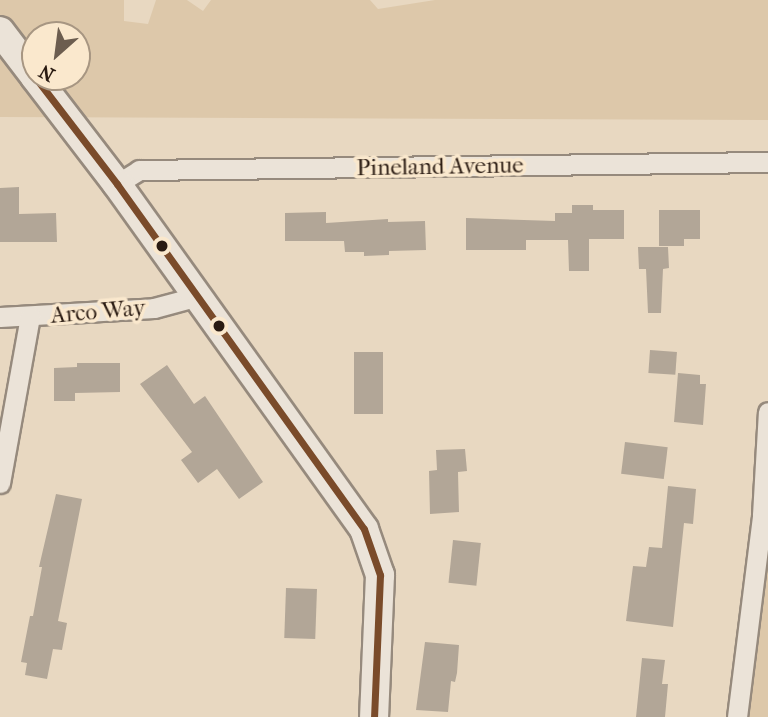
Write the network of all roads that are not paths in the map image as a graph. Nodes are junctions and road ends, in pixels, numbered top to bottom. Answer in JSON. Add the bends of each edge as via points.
{"nodes":[{"id":1,"x":0,"y":31,"type":"edge"},
{"id":2,"x":21,"y":59,"type":"edge"},
{"id":3,"x":46,"y":91,"type":"edge"},
{"id":4,"x":768,"y":162,"type":"edge"},
{"id":5,"x":117,"y":184,"type":"junction"},
{"id":6,"x":195,"y":297,"type":"junction"},
{"id":7,"x":0,"y":317,"type":"edge"},
{"id":8,"x":30,"y":317,"type":"junction"},
{"id":9,"x":768,"y":412,"type":"edge"},
{"id":10,"x":0,"y":483,"type":"edge"},
{"id":11,"x":765,"y":515,"type":"edge"},
{"id":12,"x":374,"y":717,"type":"edge"},
{"id":13,"x":737,"y":717,"type":"edge"}],
"edges":[{"from":1,"to":2,"type":"street"},
{"from":3,"to":5,"type":"street"},
{"from":4,"to":5,"type":"street","name":"Pineland Avenue","via":[[138,170]]},
{"from":5,"to":6,"type":"street"},
{"from":6,"to":8,"type":"street","name":"Arco Way","via":[[154,307]]},
{"from":6,"to":12,"type":"street","via":[[364,529],[380,575]]},
{"from":7,"to":8,"type":"street","name":"Arco Way"},
{"from":8,"to":10,"type":"street"},
{"from":9,"to":11,"type":"street"},
{"from":11,"to":13,"type":"street"}]}
